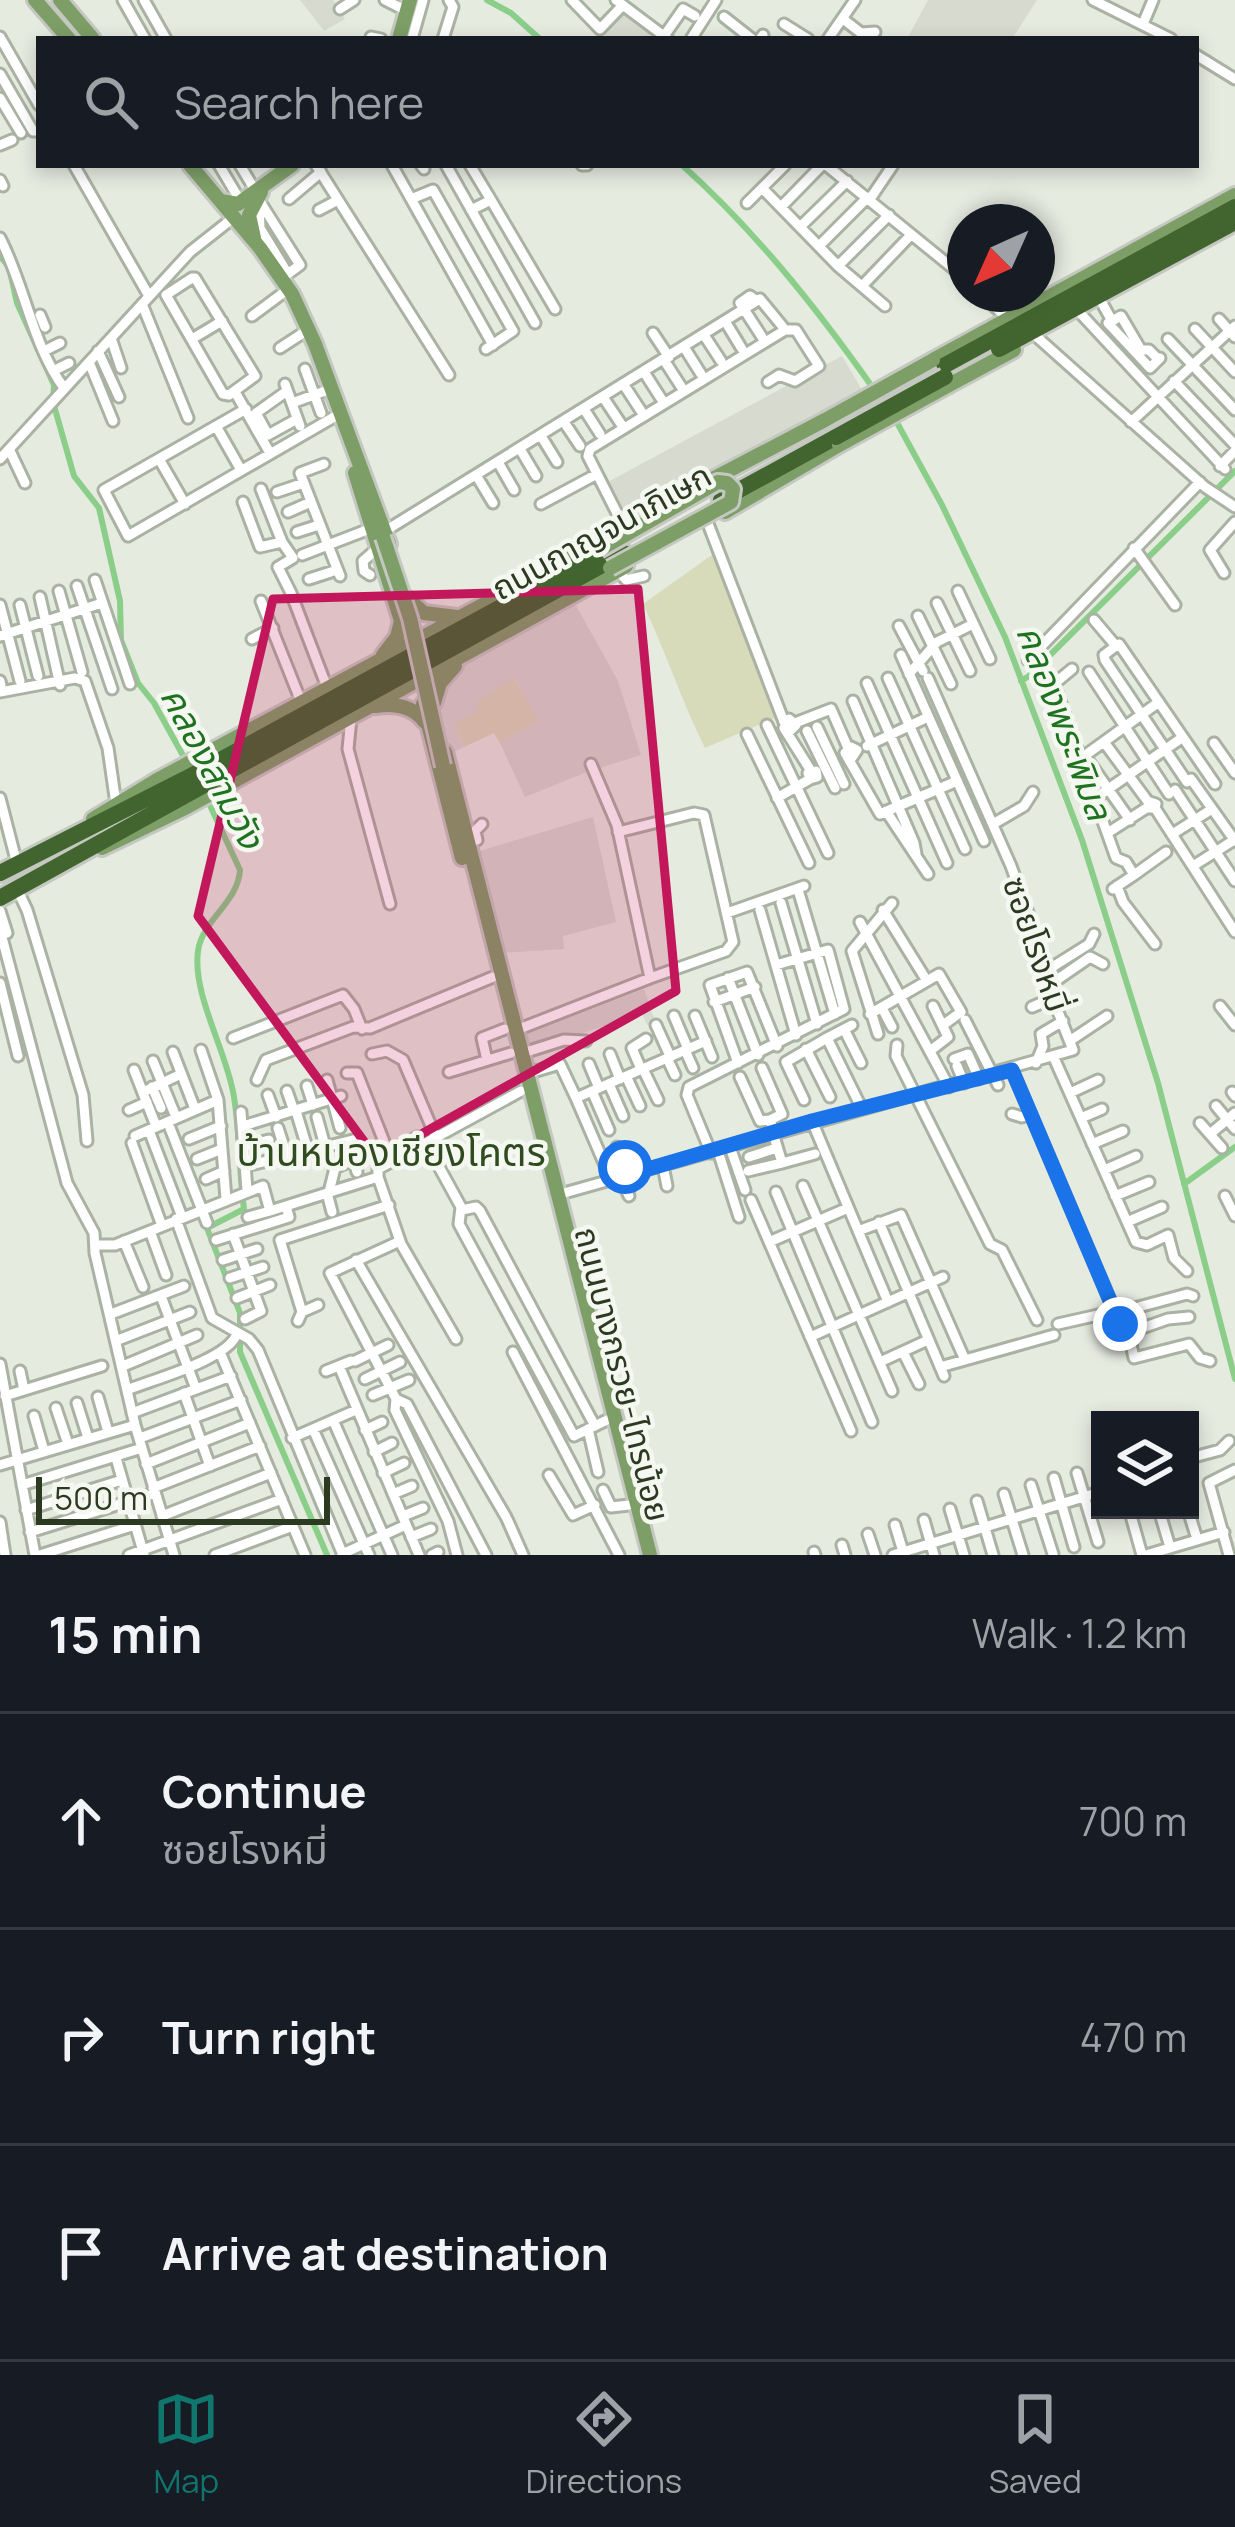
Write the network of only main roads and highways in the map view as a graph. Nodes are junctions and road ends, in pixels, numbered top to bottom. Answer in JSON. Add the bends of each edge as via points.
{"nodes":[{"id":1,"x":47,"y":0,"type":"edge"},
{"id":2,"x":408,"y":6,"type":"edge"},
{"id":3,"x":77,"y":36,"type":"edge"},
{"id":4,"x":400,"y":36,"type":"edge"},
{"id":5,"x":182,"y":168,"type":"edge"},
{"id":6,"x":192,"y":168,"type":"edge"},
{"id":7,"x":289,"y":168,"type":"edge"},
{"id":8,"x":203,"y":186,"type":"junction"},
{"id":9,"x":260,"y":194,"type":"junction"},
{"id":10,"x":1235,"y":195,"type":"edge"},
{"id":11,"x":221,"y":201,"type":"junction"},
{"id":12,"x":1235,"y":207,"type":"edge"},
{"id":13,"x":1235,"y":226,"type":"edge"},
{"id":14,"x":1204,"y":239,"type":"junction"},
{"id":15,"x":262,"y":245,"type":"junction"},
{"id":16,"x":1112,"y":263,"type":"junction"},
{"id":17,"x":284,"y":282,"type":"junction"},
{"id":18,"x":1138,"y":284,"type":"junction"},
{"id":19,"x":1055,"y":304,"type":"edge"},
{"id":20,"x":1055,"y":304,"type":"edge"},
{"id":21,"x":1042,"y":312,"type":"edge"},
{"id":22,"x":990,"y":328,"type":"junction"},
{"id":23,"x":1007,"y":354,"type":"junction"},
{"id":24,"x":942,"y":373,"type":"junction"},
{"id":25,"x":832,"y":433,"type":"junction"},
{"id":26,"x":766,"y":451,"type":"junction"},
{"id":27,"x":358,"y":472,"type":"junction"},
{"id":28,"x":792,"y":474,"type":"junction"},
{"id":29,"x":380,"y":529,"type":"junction"},
{"id":30,"x":614,"y":569,"type":"junction"},
{"id":31,"x":499,"y":598,"type":"junction"},
{"id":32,"x":408,"y":599,"type":"junction"},
{"id":33,"x":462,"y":617,"type":"junction"},
{"id":34,"x":401,"y":621,"type":"junction"},
{"id":35,"x":472,"y":650,"type":"junction"},
{"id":36,"x":376,"y":664,"type":"junction"},
{"id":37,"x":434,"y":704,"type":"junction"},
{"id":38,"x":370,"y":707,"type":"junction"},
{"id":39,"x":427,"y":725,"type":"junction"},
{"id":40,"x":199,"y":779,"type":"junction"},
{"id":41,"x":80,"y":829,"type":"junction"},
{"id":42,"x":469,"y":850,"type":"junction"},
{"id":43,"x":0,"y":873,"type":"edge"},
{"id":44,"x":8,"y":894,"type":"edge"},
{"id":45,"x":510,"y":1030,"type":"junction"},
{"id":46,"x":516,"y":1053,"type":"junction"},
{"id":47,"x":616,"y":1440,"type":"junction"},
{"id":48,"x":646,"y":1555,"type":"edge"}],
"edges":[{"from":1,"to":3,"type":"main road"},
{"from":2,"to":4,"type":"main road"},
{"from":5,"to":8,"type":"main road"},
{"from":6,"to":8,"type":"main road"},
{"from":7,"to":9,"type":"main road"},
{"from":8,"to":11,"type":"main road"},
{"from":8,"to":17,"type":"main road"},
{"from":9,"to":11,"type":"main road","via":[[232,206]]},
{"from":9,"to":15,"type":"main road","via":[[249,220]]},
{"from":10,"to":16,"type":"main road"},
{"from":11,"to":15,"type":"main road"},
{"from":12,"to":20,"type":"highway","name":"ถนนกาญจนาภิเษก"},
{"from":13,"to":14,"type":"highway","name":"ถนนกาญจนาภิเษก"},
{"from":13,"to":18,"type":"main road"},
{"from":14,"to":18,"type":"highway"},
{"from":14,"to":24,"type":"highway","name":"ถนนกาญจนาภิเษก"},
{"from":15,"to":17,"type":"main road"},
{"from":16,"to":19,"type":"highway"},
{"from":16,"to":22,"type":"main road"},
{"from":17,"to":27,"type":"main road","via":[[308,327]]},
{"from":17,"to":27,"type":"main road","via":[[328,415]]},
{"from":18,"to":23,"type":"main road"},
{"from":21,"to":24,"type":"highway","name":"ถนนกาญจนาภิเษก"},
{"from":22,"to":23,"type":"main road","via":[[918,360],[908,371],[910,390],[939,397]]},
{"from":22,"to":24,"type":"main road"},
{"from":23,"to":24,"type":"main road"},
{"from":24,"to":25,"type":"highway","name":"ถนนกาญจนาภิเษก","bridge":true},
{"from":25,"to":26,"type":"main road"},
{"from":25,"to":28,"type":"main road"},
{"from":25,"to":40,"type":"highway","name":"ถนนกาญจนาภิเษก"},
{"from":26,"to":28,"type":"main road","via":[[827,412],[853,418],[847,448]]},
{"from":26,"to":31,"type":"main road"},
{"from":27,"to":29,"type":"main road"},
{"from":27,"to":29,"type":"main road"},
{"from":28,"to":30,"type":"main road"},
{"from":29,"to":32,"type":"main road"},
{"from":29,"to":34,"type":"main road"},
{"from":29,"to":42,"type":"main road","bridge":true},
{"from":30,"to":31,"type":"main road","bridge":true,"via":[[730,502],[733,489],[718,482]]},
{"from":30,"to":35,"type":"main road"},
{"from":31,"to":33,"type":"main road"},
{"from":32,"to":33,"type":"main road","via":[[424,613]]},
{"from":32,"to":34,"type":"main road","via":[[412,623]]},
{"from":33,"to":36,"type":"main road"},
{"from":34,"to":36,"type":"main road"},
{"from":35,"to":37,"type":"main road","via":[[444,677]]},
{"from":35,"to":38,"type":"main road"},
{"from":36,"to":40,"type":"main road","via":[[302,704]]},
{"from":37,"to":39,"type":"main road","via":[[423,691]]},
{"from":37,"to":42,"type":"main road"},
{"from":38,"to":39,"type":"main road","via":[[402,706]]},
{"from":38,"to":40,"type":"main road"},
{"from":39,"to":42,"type":"main road"},
{"from":40,"to":41,"type":"highway","name":"ถนนกาญจนาภิเษก"},
{"from":40,"to":41,"type":"main road","via":[[116,800]]},
{"from":40,"to":44,"type":"highway","name":"ถนนกาญจนาภิเษก","via":[[92,851]]},
{"from":41,"to":43,"type":"highway","name":"ถนนกาญจนาภิเษก"},
{"from":42,"to":45,"type":"main road","name":"ถนนบางกรวย-ไทรน้อย"},
{"from":42,"to":45,"type":"main road","name":"ถนนบางกรวย-ไทรน้อย"},
{"from":45,"to":46,"type":"main road","name":"ถนนบางกรวย-ไทรน้อย"},
{"from":46,"to":47,"type":"main road","name":"ถนนบางกรวย-ไทรน้อย"},
{"from":46,"to":47,"type":"main road","name":"ถนนบางกรวย-ไทรน้อย","via":[[596,1425]]},
{"from":47,"to":48,"type":"main road","name":"ถนนบางกรวย-ไทรน้อย"},
{"from":47,"to":48,"type":"main road","name":"ถนนบางกรวย-ไทรน้อย"}]}
